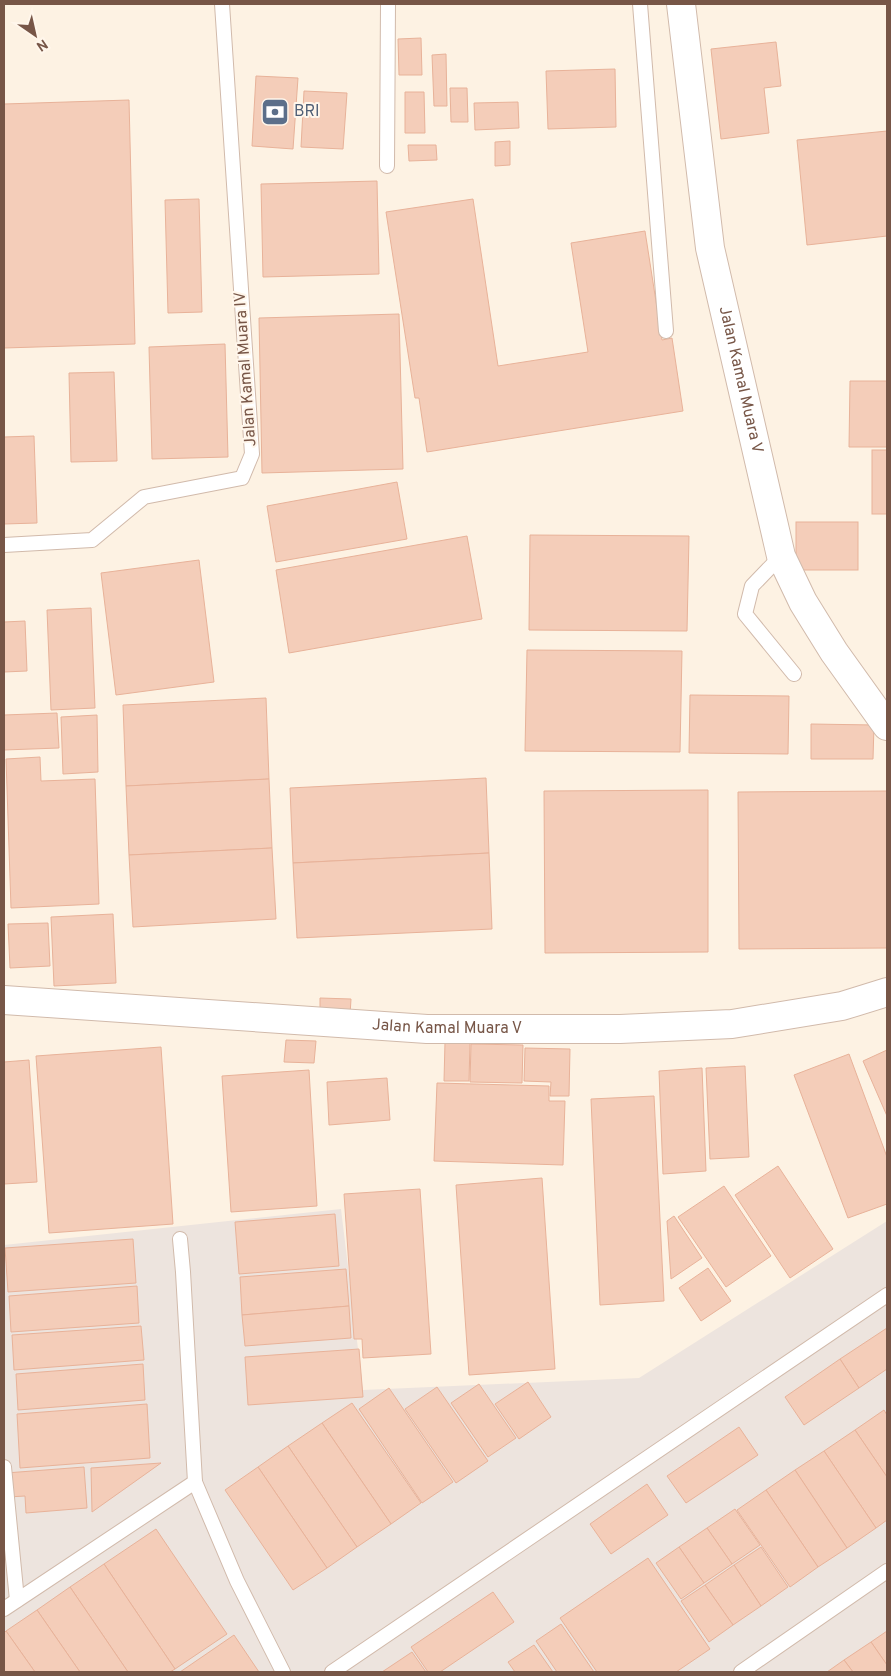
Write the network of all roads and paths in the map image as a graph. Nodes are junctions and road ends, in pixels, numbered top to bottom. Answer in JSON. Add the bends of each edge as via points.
{"nodes":[{"id":1,"x":222,"y":4,"type":"edge"},
{"id":2,"x":388,"y":4,"type":"edge"},
{"id":3,"x":640,"y":4,"type":"edge"},
{"id":4,"x":681,"y":4,"type":"edge"},
{"id":5,"x":387,"y":166,"type":"dead end"},
{"id":6,"x":666,"y":331,"type":"dead end"},
{"id":7,"x":4,"y":545,"type":"edge"},
{"id":8,"x":781,"y":556,"type":"junction"},
{"id":9,"x":794,"y":674,"type":"dead end"},
{"id":10,"x":887,"y":726,"type":"edge"},
{"id":11,"x":887,"y":992,"type":"edge"},
{"id":12,"x":4,"y":1000,"type":"edge"},
{"id":13,"x":180,"y":1239,"type":"dead end"},
{"id":14,"x":887,"y":1295,"type":"edge"},
{"id":15,"x":4,"y":1467,"type":"edge"},
{"id":16,"x":195,"y":1482,"type":"junction"},
{"id":17,"x":887,"y":1571,"type":"edge"},
{"id":18,"x":17,"y":1600,"type":"junction"},
{"id":19,"x":4,"y":1609,"type":"edge"},
{"id":20,"x":283,"y":1672,"type":"edge"},
{"id":21,"x":332,"y":1672,"type":"edge"},
{"id":22,"x":741,"y":1672,"type":"edge"}],
"edges":[{"from":1,"to":7,"type":"lane","name":"Jalan Kamal Muara IV","via":[[252,454],[242,478],[144,497],[92,540]]},
{"from":2,"to":5,"type":"lane"},
{"from":3,"to":6,"type":"lane"},
{"from":4,"to":8,"type":"street","name":"Jalan Kamal Muara V","via":[[710,248]]},
{"from":8,"to":9,"type":"lane","via":[[752,586],[745,614]]},
{"from":8,"to":10,"type":"street","name":"Jalan Kamal Muara V","via":[[834,652]]},
{"from":11,"to":12,"type":"street","name":"Jalan Kamal Muara V","via":[[842,1006],[732,1024],[620,1028],[427,1029]]},
{"from":13,"to":16,"type":"lane"},
{"from":14,"to":21,"type":"lane"},
{"from":15,"to":18,"type":"lane"},
{"from":16,"to":18,"type":"lane"},
{"from":16,"to":20,"type":"lane","via":[[237,1581]]},
{"from":17,"to":22,"type":"lane"},
{"from":18,"to":19,"type":"lane"}]}
